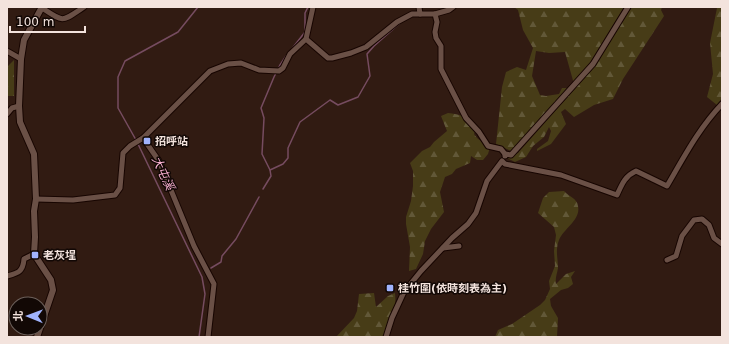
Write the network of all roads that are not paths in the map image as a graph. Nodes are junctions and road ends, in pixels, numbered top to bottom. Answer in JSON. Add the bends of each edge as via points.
{"nodes":[{"id":1,"x":42,"y":7,"type":"edge"},
{"id":2,"x":84,"y":7,"type":"edge"},
{"id":3,"x":313,"y":7,"type":"edge"},
{"id":4,"x":419,"y":7,"type":"edge"},
{"id":5,"x":453,"y":7,"type":"edge"},
{"id":6,"x":628,"y":7,"type":"edge"},
{"id":7,"x":420,"y":14,"type":"junction"},
{"id":8,"x":435,"y":14,"type":"junction"},
{"id":9,"x":306,"y":39,"type":"junction"},
{"id":10,"x":7,"y":51,"type":"edge"},
{"id":11,"x":21,"y":59,"type":"junction"},
{"id":12,"x":722,"y":104,"type":"edge"},
{"id":13,"x":19,"y":106,"type":"junction"},
{"id":14,"x":7,"y":114,"type":"edge"},
{"id":15,"x":142,"y":139,"type":"junction"},
{"id":16,"x":505,"y":154,"type":"junction"},
{"id":17,"x":502,"y":161,"type":"junction"},
{"id":18,"x":36,"y":199,"type":"junction"},
{"id":19,"x":722,"y":244,"type":"edge"},
{"id":20,"x":459,"y":246,"type":"dead end"},
{"id":21,"x":443,"y":248,"type":"junction"},
{"id":22,"x":34,"y":254,"type":"junction"},
{"id":23,"x":667,"y":260,"type":"dead end"},
{"id":24,"x":7,"y":276,"type":"edge"},
{"id":25,"x":37,"y":337,"type":"edge"},
{"id":26,"x":208,"y":337,"type":"edge"},
{"id":27,"x":386,"y":337,"type":"edge"}],
"edges":[{"from":1,"to":2,"type":"street","via":[[59,19],[65,19]]},
{"from":1,"to":11,"type":"street","via":[[24,40]]},
{"from":3,"to":9,"type":"street"},
{"from":4,"to":7,"type":"street"},
{"from":5,"to":8,"type":"street"},
{"from":6,"to":16,"type":"street","via":[[594,64],[511,155]]},
{"from":7,"to":8,"type":"street"},
{"from":7,"to":9,"type":"street","via":[[412,14],[397,22],[366,48],[351,54],[328,58]]},
{"from":8,"to":16,"type":"street","via":[[436,38],[441,46],[441,69],[466,118],[488,146],[501,149]]},
{"from":9,"to":15,"type":"street","via":[[290,54],[283,68],[276,71],[259,70],[241,63],[228,64],[210,71]]},
{"from":10,"to":11,"type":"street"},
{"from":11,"to":13,"type":"street"},
{"from":12,"to":17,"type":"street","via":[[699,131],[667,186],[636,171],[623,182],[617,195],[562,175],[510,166]]},
{"from":13,"to":14,"type":"street","via":[[12,108]]},
{"from":13,"to":18,"type":"street","via":[[20,122],[34,154]]},
{"from":15,"to":18,"type":"street","via":[[123,153],[120,188],[115,195],[73,200]]},
{"from":15,"to":26,"type":"street","via":[[159,161],[194,246],[214,284]]},
{"from":16,"to":17,"type":"street"},
{"from":17,"to":21,"type":"street","via":[[487,181],[476,213]]},
{"from":18,"to":22,"type":"street"},
{"from":19,"to":23,"type":"street","via":[[714,238],[709,225],[702,219],[694,220],[682,236],[676,256]]},
{"from":20,"to":21,"type":"street"},
{"from":21,"to":27,"type":"street","via":[[404,292]]},
{"from":22,"to":24,"type":"street","via":[[24,259],[24,267],[16,274]]},
{"from":22,"to":25,"type":"street","via":[[51,280],[53,290]]}]}
